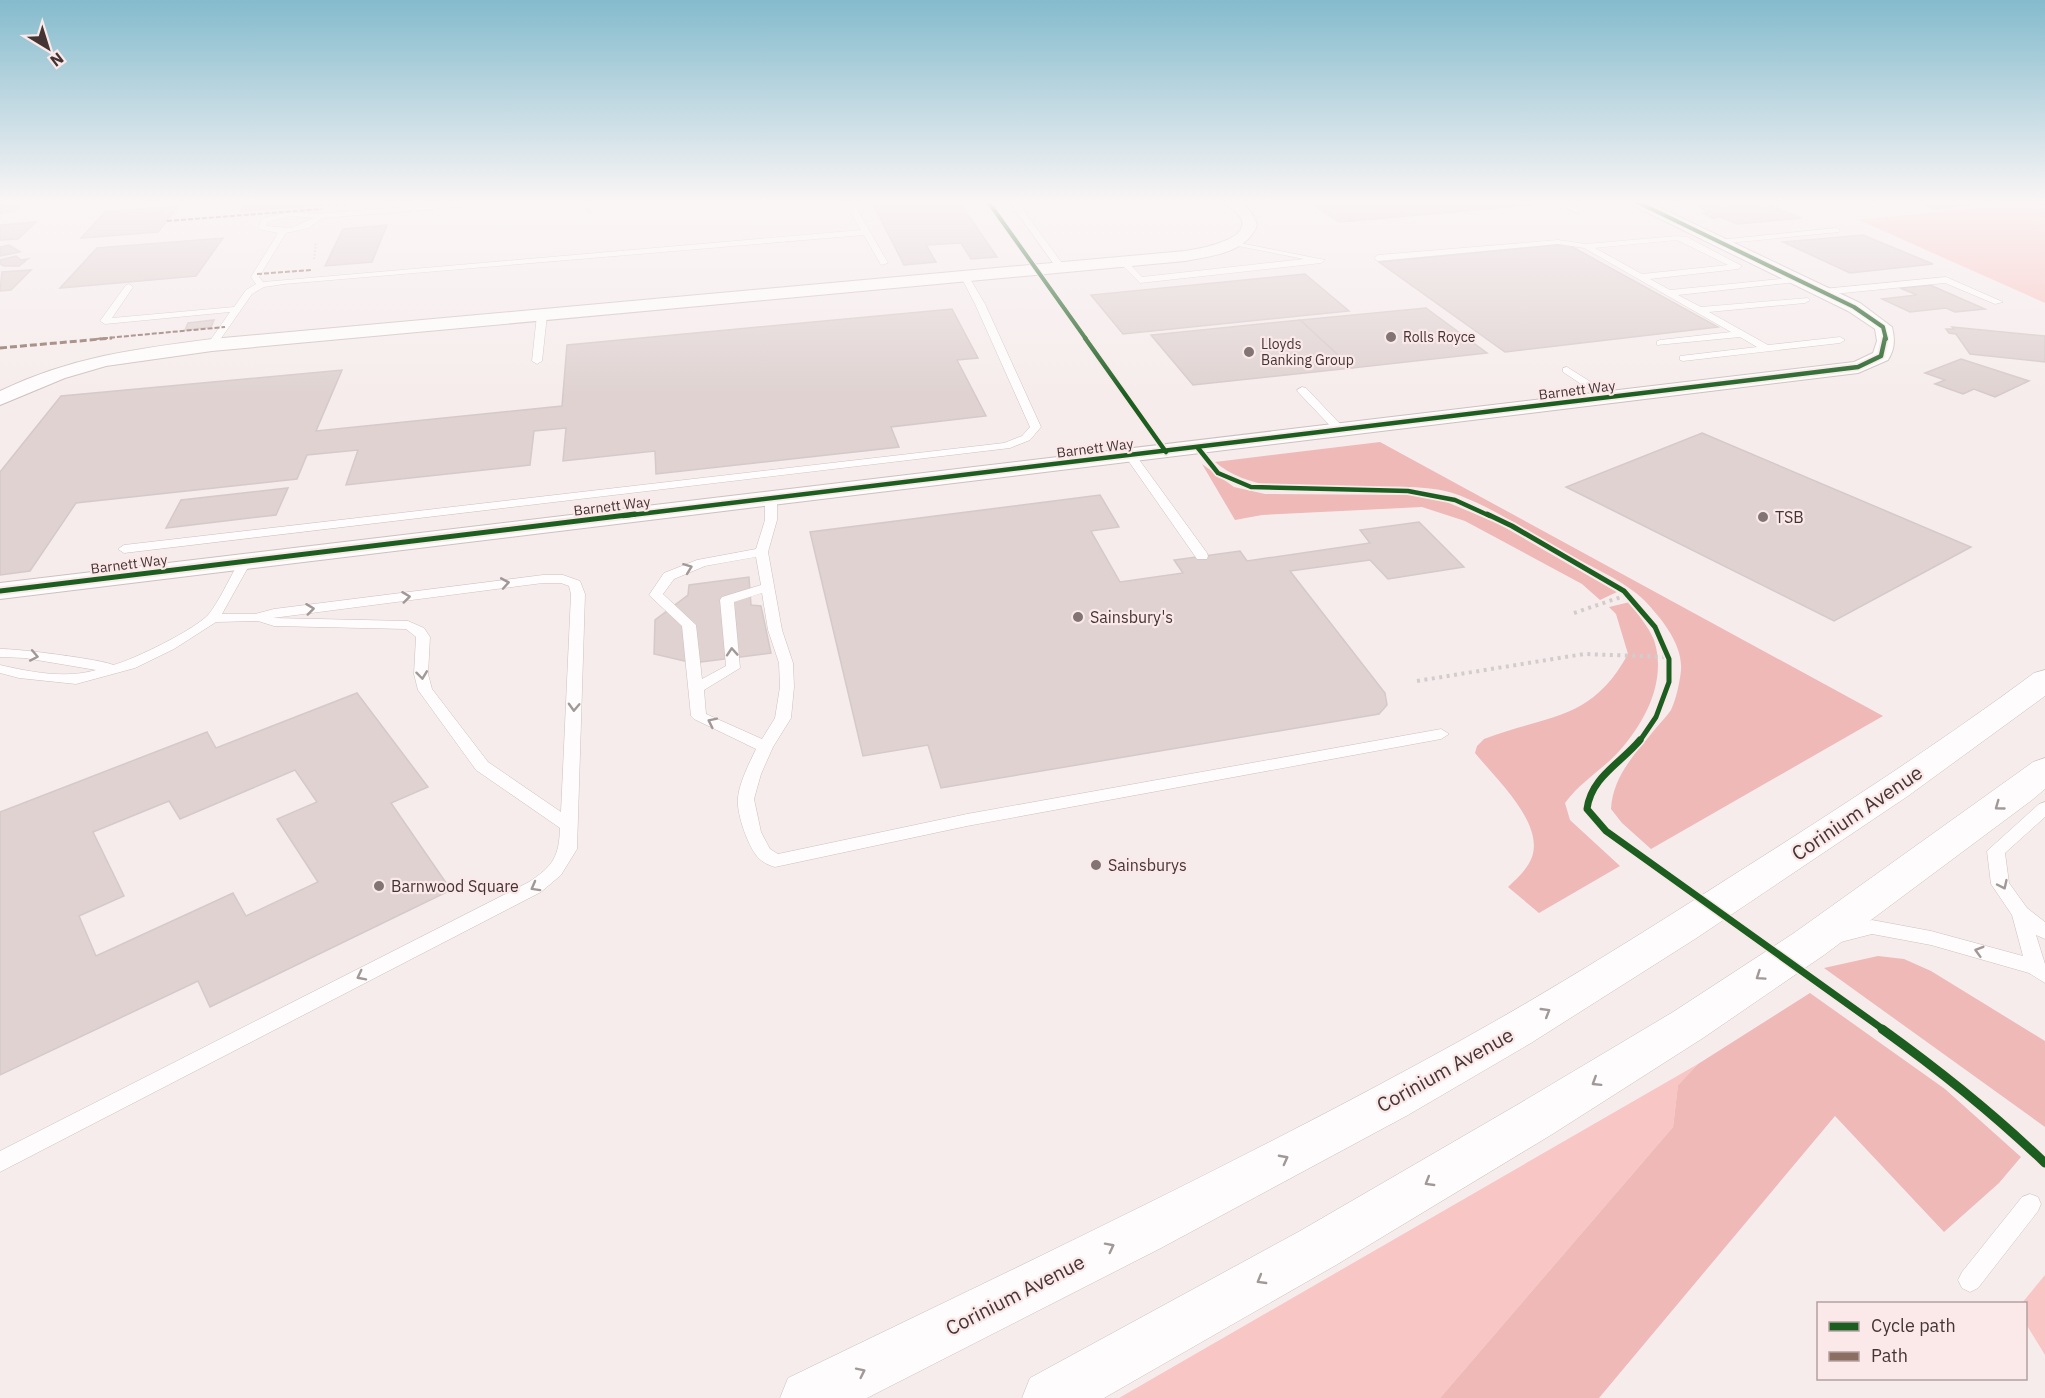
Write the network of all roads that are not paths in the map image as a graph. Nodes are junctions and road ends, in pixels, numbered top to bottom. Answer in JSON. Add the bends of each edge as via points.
{"nodes":[{"id":1,"x":262,"y":265,"type":"edge"},
{"id":2,"x":471,"y":265,"type":"edge"},
{"id":3,"x":1060,"y":265,"type":"edge"},
{"id":4,"x":1090,"y":265,"type":"edge"},
{"id":5,"x":1126,"y":265,"type":"edge"},
{"id":6,"x":1274,"y":265,"type":"edge"},
{"id":7,"x":1620,"y":265,"type":"edge"},
{"id":8,"x":1736,"y":265,"type":"edge"},
{"id":9,"x":1768,"y":265,"type":"edge"},
{"id":10,"x":1062,"y":268,"type":"junction"},
{"id":11,"x":965,"y":277,"type":"junction"},
{"id":12,"x":1640,"y":277,"type":"junction"},
{"id":13,"x":1797,"y":279,"type":"junction"},
{"id":14,"x":261,"y":285,"type":"junction"},
{"id":15,"x":129,"y":286,"type":"dead end"},
{"id":16,"x":1669,"y":293,"type":"junction"},
{"id":17,"x":1814,"y":296,"type":"junction"},
{"id":18,"x":1998,"y":302,"type":"dead end"},
{"id":19,"x":237,"y":309,"type":"junction"},
{"id":20,"x":1700,"y":310,"type":"junction"},
{"id":21,"x":542,"y":315,"type":"junction"},
{"id":22,"x":1741,"y":334,"type":"junction"},
{"id":23,"x":1840,"y":340,"type":"dead end"},
{"id":24,"x":1660,"y":343,"type":"dead end"},
{"id":25,"x":212,"y":345,"type":"junction"},
{"id":26,"x":1766,"y":348,"type":"junction"},
{"id":27,"x":1683,"y":358,"type":"dead end"},
{"id":28,"x":537,"y":361,"type":"dead end"},
{"id":29,"x":1567,"y":370,"type":"dead end"},
{"id":30,"x":1302,"y":390,"type":"dead end"},
{"id":31,"x":1609,"y":398,"type":"junction"},
{"id":32,"x":0,"y":399,"type":"edge"},
{"id":33,"x":1340,"y":430,"type":"junction"},
{"id":34,"x":1131,"y":456,"type":"junction"},
{"id":35,"x":771,"y":499,"type":"junction"},
{"id":36,"x":124,"y":549,"type":"dead end"},
{"id":37,"x":762,"y":552,"type":"junction"},
{"id":38,"x":1202,"y":556,"type":"dead end"},
{"id":39,"x":245,"y":562,"type":"junction"},
{"id":40,"x":768,"y":587,"type":"junction"},
{"id":41,"x":0,"y":591,"type":"edge"},
{"id":42,"x":213,"y":618,"type":"junction"},
{"id":43,"x":255,"y":618,"type":"junction"},
{"id":44,"x":0,"y":653,"type":"edge"},
{"id":45,"x":130,"y":665,"type":"junction"},
{"id":46,"x":0,"y":669,"type":"edge"},
{"id":47,"x":2045,"y":680,"type":"edge"},
{"id":48,"x":696,"y":688,"type":"junction"},
{"id":49,"x":1441,"y":734,"type":"dead end"},
{"id":50,"x":765,"y":747,"type":"junction"},
{"id":51,"x":2045,"y":770,"type":"edge"},
{"id":52,"x":2045,"y":808,"type":"edge"},
{"id":53,"x":570,"y":826,"type":"junction"},
{"id":54,"x":2021,"y":913,"type":"junction"},
{"id":55,"x":2045,"y":932,"type":"edge"},
{"id":56,"x":1809,"y":944,"type":"junction"},
{"id":57,"x":2040,"y":971,"type":"edge"},
{"id":58,"x":0,"y":1162,"type":"edge"},
{"id":59,"x":2030,"y":1204,"type":"dead end"},
{"id":60,"x":1970,"y":1280,"type":"dead end"},
{"id":61,"x":808,"y":1398,"type":"edge"},
{"id":62,"x":1050,"y":1398,"type":"edge"}],
"edges":[{"from":1,"to":14,"type":"lane","via":[[255,277]]},
{"from":2,"to":14,"type":"lane"},
{"from":3,"to":10,"type":"lane"},
{"from":4,"to":10,"type":"street"},
{"from":5,"to":6,"type":"lane","via":[[1140,280]]},
{"from":7,"to":12,"type":"lane"},
{"from":8,"to":12,"type":"lane"},
{"from":9,"to":13,"type":"street","name":"Barnett Way"},
{"from":10,"to":11,"type":"street"},
{"from":11,"to":21,"type":"street"},
{"from":11,"to":36,"type":"lane","via":[[1036,428],[1026,438],[1006,446]]},
{"from":12,"to":16,"type":"lane"},
{"from":13,"to":16,"type":"lane"},
{"from":13,"to":17,"type":"street","name":"Barnett Way"},
{"from":14,"to":19,"type":"lane","via":[[249,292]]},
{"from":15,"to":19,"type":"lane","via":[[105,321]]},
{"from":16,"to":20,"type":"lane"},
{"from":17,"to":18,"type":"lane","via":[[1946,280]]},
{"from":17,"to":20,"type":"lane"},
{"from":17,"to":31,"type":"street","name":"Barnett Way","via":[[1854,307],[1883,327],[1886,342],[1881,356],[1858,367]]},
{"from":19,"to":25,"type":"lane"},
{"from":20,"to":22,"type":"lane"},
{"from":21,"to":25,"type":"street"},
{"from":21,"to":28,"type":"lane"},
{"from":22,"to":24,"type":"lane"},
{"from":22,"to":26,"type":"lane"},
{"from":23,"to":26,"type":"lane"},
{"from":25,"to":32,"type":"street","via":[[118,357],[30,384]]},
{"from":26,"to":27,"type":"lane"},
{"from":29,"to":31,"type":"lane"},
{"from":30,"to":33,"type":"lane"},
{"from":31,"to":33,"type":"street","name":"Barnett Way"},
{"from":33,"to":34,"type":"street","name":"Barnett Way"},
{"from":34,"to":35,"type":"street","name":"Barnett Way"},
{"from":34,"to":38,"type":"lane"},
{"from":35,"to":37,"type":"lane","via":[[771,520]]},
{"from":35,"to":39,"type":"street","name":"Barnett Way"},
{"from":37,"to":40,"type":"lane"},
{"from":48,"to":37,"type":"lane","one_way":true,"via":[[689,625],[656,596],[669,576],[702,563]]},
{"from":39,"to":41,"type":"street","name":"Barnett Way"},
{"from":39,"to":42,"type":"lane"},
{"from":48,"to":40,"type":"lane","one_way":true,"via":[[733,668],[727,600]]},
{"from":40,"to":50,"type":"lane","via":[[775,630],[786,663],[787,687],[783,718]]},
{"from":42,"to":43,"type":"lane"},
{"from":42,"to":45,"type":"lane"},
{"from":43,"to":53,"type":"lane","one_way":true,"via":[[274,622],[408,625],[419,630],[424,637],[420,669],[425,690],[482,766]]},
{"from":43,"to":53,"type":"lane","one_way":true,"via":[[543,579],[563,579],[574,584],[578,594]]},
{"from":44,"to":45,"type":"lane","one_way":true,"via":[[13,652],[86,667]]},
{"from":45,"to":46,"type":"lane","via":[[76,680]]},
{"from":61,"to":47,"type":"highway","name":"Corinium Avenue","one_way":true,"via":[[1287,1158],[1476,1054],[1773,869],[1914,775]]},
{"from":50,"to":48,"type":"lane","one_way":true,"via":[[699,716]]},
{"from":49,"to":50,"type":"lane","via":[[967,820],[775,861],[763,853],[753,832],[746,799]]},
{"from":51,"to":56,"type":"highway","one_way":true},
{"from":52,"to":54,"type":"lane","one_way":true,"via":[[1996,851],[2000,884]]},
{"from":53,"to":58,"type":"lane","one_way":true,"via":[[563,864],[535,887]]},
{"from":54,"to":55,"type":"lane"},
{"from":54,"to":57,"type":"lane"},
{"from":57,"to":56,"type":"lane","one_way":true,"via":[[1931,938],[1872,927]]},
{"from":56,"to":62,"type":"highway","one_way":true,"via":[[1534,1120],[1318,1248]]},
{"from":59,"to":60,"type":"lane"}]}
